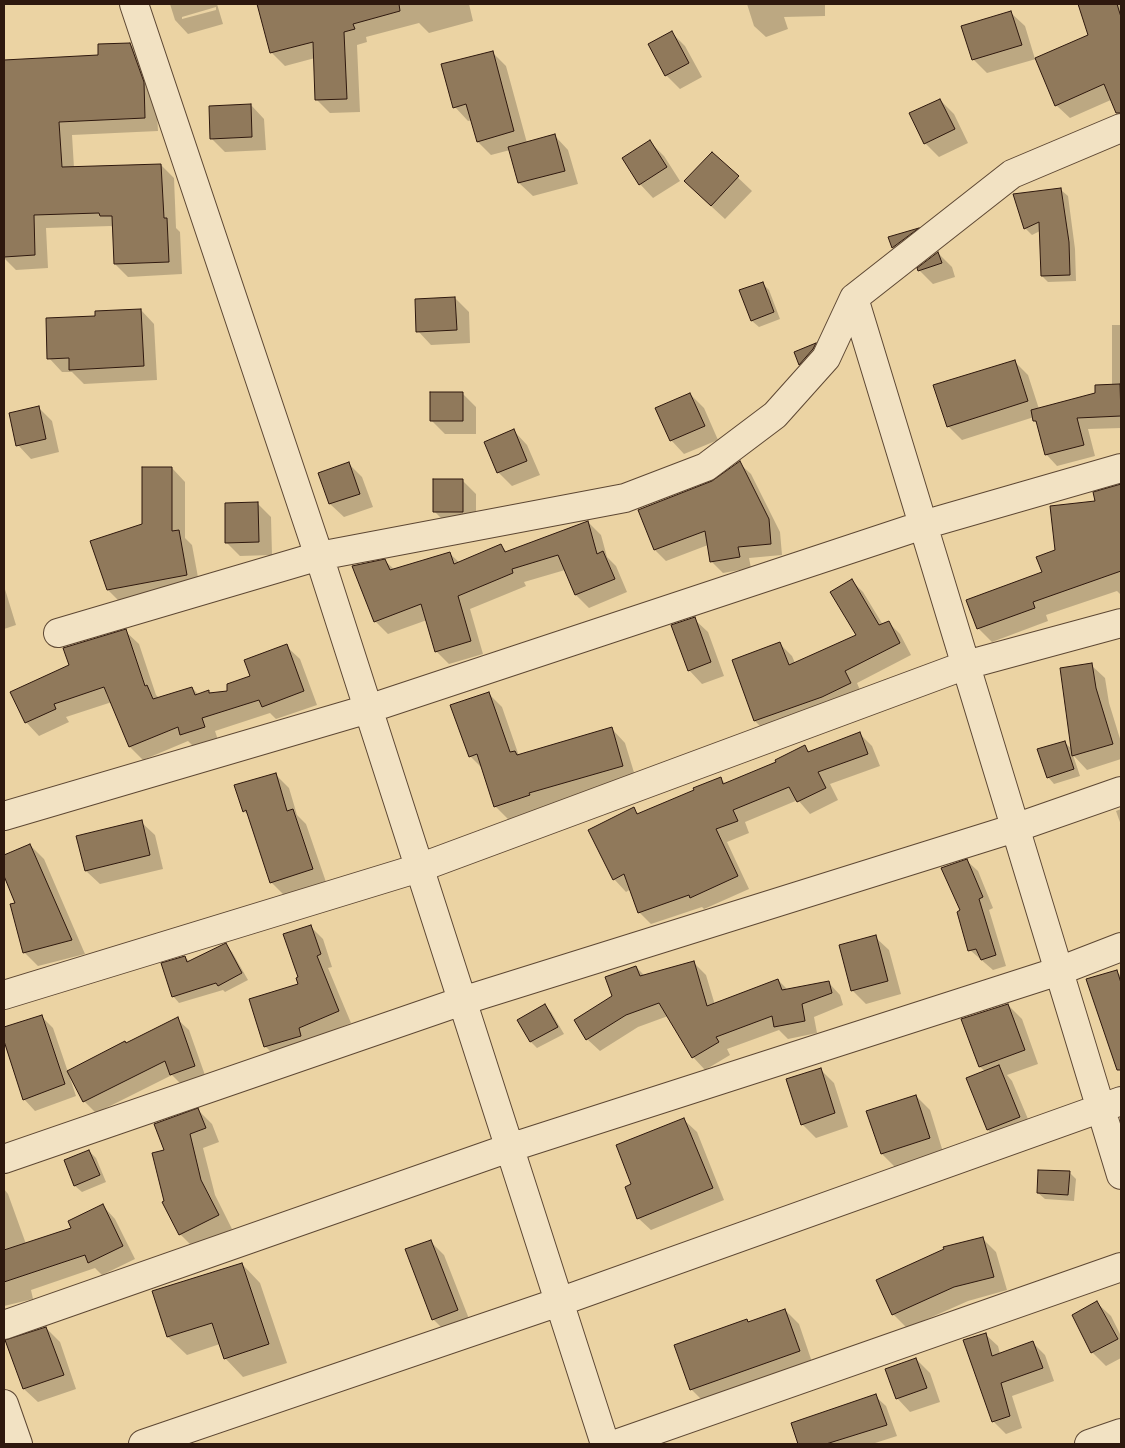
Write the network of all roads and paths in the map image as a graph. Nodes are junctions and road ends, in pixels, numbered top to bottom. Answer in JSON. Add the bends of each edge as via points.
{"nodes":[{"id":1,"x":134,"y":4,"type":"edge"},
{"id":2,"x":1121,"y":128,"type":"edge"},
{"id":3,"x":854,"y":298,"type":"junction"},
{"id":4,"x":1121,"y":468,"type":"edge"},
{"id":5,"x":923,"y":525,"type":"junction"},
{"id":6,"x":318,"y":556,"type":"junction"},
{"id":7,"x":1121,"y":622,"type":"edge"},
{"id":8,"x":58,"y":633,"type":"dead end"},
{"id":9,"x":966,"y":665,"type":"junction"},
{"id":10,"x":368,"y":709,"type":"junction"},
{"id":11,"x":1121,"y":791,"type":"edge"},
{"id":12,"x":4,"y":816,"type":"edge"},
{"id":13,"x":1015,"y":828,"type":"junction"},
{"id":14,"x":419,"y":868,"type":"junction"},
{"id":15,"x":1121,"y":947,"type":"edge"},
{"id":16,"x":1059,"y":972,"type":"junction"},
{"id":17,"x":4,"y":995,"type":"edge"},
{"id":18,"x":462,"y":1001,"type":"junction"},
{"id":19,"x":1111,"y":1105,"type":"edge"},
{"id":20,"x":509,"y":1148,"type":"junction"},
{"id":21,"x":4,"y":1159,"type":"edge"},
{"id":22,"x":1121,"y":1176,"type":"edge"},
{"id":23,"x":1121,"y":1267,"type":"edge"},
{"id":24,"x":559,"y":1302,"type":"junction"},
{"id":25,"x":4,"y":1324,"type":"edge"},
{"id":26,"x":4,"y":1404,"type":"edge"},
{"id":27,"x":1121,"y":1433,"type":"edge"},
{"id":28,"x":18,"y":1444,"type":"edge"},
{"id":29,"x":143,"y":1444,"type":"edge"},
{"id":30,"x":605,"y":1444,"type":"edge"},
{"id":31,"x":616,"y":1444,"type":"edge"},
{"id":32,"x":1089,"y":1444,"type":"edge"}],
"edges":[{"from":1,"to":6,"type":"street"},
{"from":2,"to":3,"type":"street","via":[[1012,174]]},
{"from":3,"to":5,"type":"street"},
{"from":3,"to":6,"type":"street","via":[[826,358],[775,415],[706,467],[625,498]]},
{"from":4,"to":5,"type":"street"},
{"from":5,"to":9,"type":"street"},
{"from":5,"to":10,"type":"street"},
{"from":6,"to":8,"type":"street"},
{"from":6,"to":10,"type":"street"},
{"from":7,"to":9,"type":"street"},
{"from":9,"to":13,"type":"street"},
{"from":9,"to":14,"type":"street"},
{"from":10,"to":12,"type":"street"},
{"from":10,"to":14,"type":"street"},
{"from":11,"to":13,"type":"street"},
{"from":13,"to":16,"type":"street"},
{"from":13,"to":18,"type":"street"},
{"from":14,"to":17,"type":"street"},
{"from":14,"to":18,"type":"street"},
{"from":15,"to":16,"type":"street"},
{"from":16,"to":19,"type":"street"},
{"from":16,"to":20,"type":"street"},
{"from":18,"to":20,"type":"street"},
{"from":18,"to":21,"type":"street"},
{"from":19,"to":22,"type":"street"},
{"from":19,"to":24,"type":"street"},
{"from":20,"to":24,"type":"street"},
{"from":20,"to":25,"type":"street"},
{"from":23,"to":31,"type":"street"},
{"from":24,"to":29,"type":"street"},
{"from":24,"to":30,"type":"street"},
{"from":26,"to":28,"type":"street"},
{"from":27,"to":32,"type":"street"}]}
